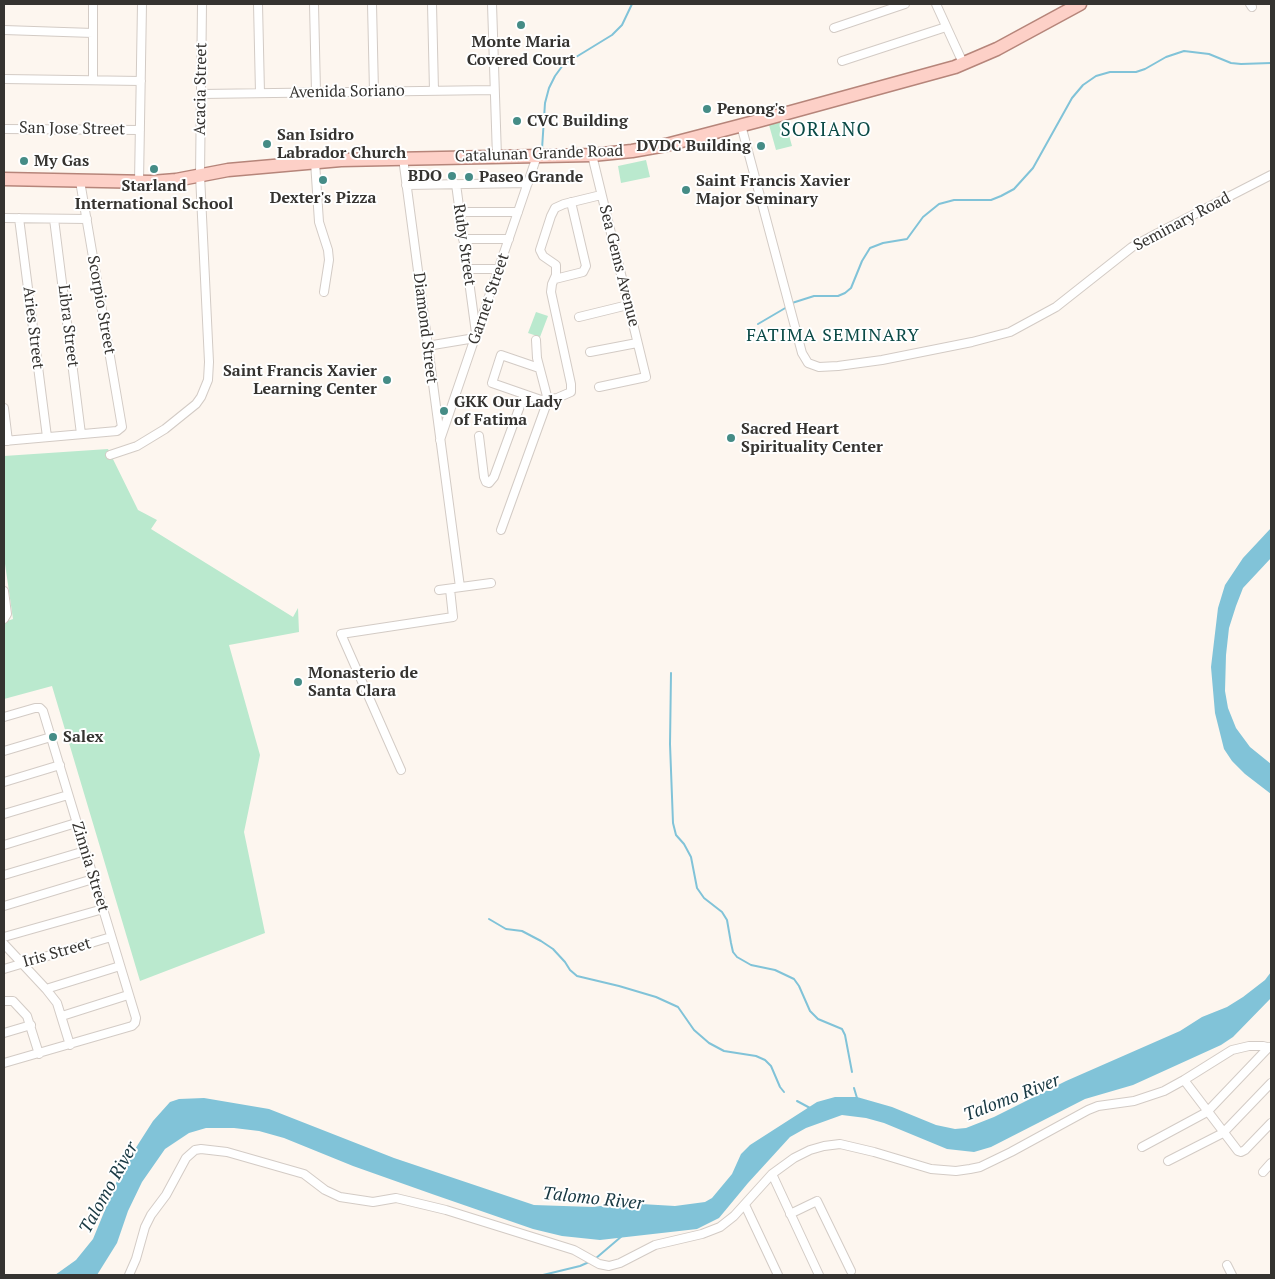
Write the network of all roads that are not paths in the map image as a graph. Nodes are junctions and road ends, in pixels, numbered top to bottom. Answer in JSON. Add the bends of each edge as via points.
{"nodes":[{"id":1,"x":93,"y":4,"type":"edge"},
{"id":2,"x":142,"y":4,"type":"edge"},
{"id":3,"x":202,"y":4,"type":"edge"},
{"id":4,"x":258,"y":4,"type":"edge"},
{"id":5,"x":314,"y":4,"type":"edge"},
{"id":6,"x":372,"y":4,"type":"edge"},
{"id":7,"x":432,"y":4,"type":"edge"},
{"id":8,"x":492,"y":4,"type":"edge"},
{"id":9,"x":905,"y":4,"type":"edge"},
{"id":10,"x":936,"y":4,"type":"edge"},
{"id":11,"x":1080,"y":4,"type":"edge"},
{"id":12,"x":946,"y":27,"type":"junction"},
{"id":13,"x":834,"y":28,"type":"dead end"},
{"id":14,"x":4,"y":30,"type":"edge"},
{"id":15,"x":93,"y":33,"type":"junction"},
{"id":16,"x":842,"y":61,"type":"dead end"},
{"id":17,"x":963,"y":64,"type":"junction"},
{"id":18,"x":4,"y":79,"type":"edge"},
{"id":19,"x":93,"y":80,"type":"junction"},
{"id":20,"x":141,"y":81,"type":"junction"},
{"id":21,"x":494,"y":90,"type":"junction"},
{"id":22,"x":434,"y":91,"type":"junction"},
{"id":23,"x":316,"y":92,"type":"junction"},
{"id":24,"x":374,"y":92,"type":"junction"},
{"id":25,"x":260,"y":93,"type":"junction"},
{"id":26,"x":201,"y":94,"type":"junction"},
{"id":27,"x":742,"y":125,"type":"junction"},
{"id":28,"x":4,"y":129,"type":"edge"},
{"id":29,"x":140,"y":130,"type":"junction"},
{"id":30,"x":592,"y":155,"type":"junction"},
{"id":31,"x":538,"y":156,"type":"junction"},
{"id":32,"x":496,"y":157,"type":"junction"},
{"id":33,"x":403,"y":158,"type":"junction"},
{"id":34,"x":315,"y":162,"type":"junction"},
{"id":35,"x":200,"y":175,"type":"junction"},
{"id":36,"x":1271,"y":176,"type":"edge"},
{"id":37,"x":4,"y":179,"type":"edge"},
{"id":38,"x":80,"y":181,"type":"junction"},
{"id":39,"x":139,"y":182,"type":"junction"},
{"id":40,"x":528,"y":183,"type":"junction"},
{"id":41,"x":456,"y":184,"type":"junction"},
{"id":42,"x":406,"y":185,"type":"junction"},
{"id":43,"x":602,"y":195,"type":"junction"},
{"id":44,"x":571,"y":202,"type":"junction"},
{"id":45,"x":460,"y":212,"type":"junction"},
{"id":46,"x":518,"y":212,"type":"junction"},
{"id":47,"x":4,"y":218,"type":"edge"},
{"id":48,"x":19,"y":218,"type":"junction"},
{"id":49,"x":54,"y":219,"type":"junction"},
{"id":50,"x":87,"y":219,"type":"junction"},
{"id":51,"x":463,"y":239,"type":"junction"},
{"id":52,"x":509,"y":239,"type":"junction"},
{"id":53,"x":467,"y":269,"type":"junction"},
{"id":54,"x":499,"y":269,"type":"junction"},
{"id":55,"x":555,"y":279,"type":"junction"},
{"id":56,"x":324,"y":292,"type":"dead end"},
{"id":57,"x":628,"y":305,"type":"junction"},
{"id":58,"x":579,"y":317,"type":"dead end"},
{"id":59,"x":476,"y":337,"type":"junction"},
{"id":60,"x":536,"y":340,"type":"dead end"},
{"id":61,"x":637,"y":342,"type":"junction"},
{"id":62,"x":427,"y":346,"type":"junction"},
{"id":63,"x":590,"y":352,"type":"dead end"},
{"id":64,"x":539,"y":368,"type":"junction"},
{"id":65,"x":599,"y":387,"type":"dead end"},
{"id":66,"x":524,"y":395,"type":"junction"},
{"id":67,"x":548,"y":400,"type":"junction"},
{"id":68,"x":4,"y":408,"type":"edge"},
{"id":69,"x":82,"y":434,"type":"junction"},
{"id":70,"x":480,"y":436,"type":"dead end"},
{"id":71,"x":47,"y":437,"type":"junction"},
{"id":72,"x":6,"y":441,"type":"edge"},
{"id":73,"x":440,"y":442,"type":"junction"},
{"id":74,"x":110,"y":455,"type":"dead end"},
{"id":75,"x":501,"y":530,"type":"dead end"},
{"id":76,"x":491,"y":583,"type":"dead end"},
{"id":77,"x":460,"y":587,"type":"junction"},
{"id":78,"x":450,"y":589,"type":"junction"},
{"id":79,"x":439,"y":590,"type":"dead end"},
{"id":80,"x":4,"y":591,"type":"edge"},
{"id":81,"x":5,"y":617,"type":"edge"},
{"id":82,"x":4,"y":717,"type":"edge"},
{"id":83,"x":51,"y":737,"type":"junction"},
{"id":84,"x":4,"y":751,"type":"edge"},
{"id":85,"x":60,"y":765,"type":"junction"},
{"id":86,"x":401,"y":770,"type":"dead end"},
{"id":87,"x":4,"y":782,"type":"edge"},
{"id":88,"x":68,"y":795,"type":"junction"},
{"id":89,"x":4,"y":814,"type":"edge"},
{"id":90,"x":76,"y":823,"type":"junction"},
{"id":91,"x":4,"y":844,"type":"edge"},
{"id":92,"x":85,"y":851,"type":"junction"},
{"id":93,"x":4,"y":875,"type":"edge"},
{"id":94,"x":93,"y":880,"type":"junction"},
{"id":95,"x":4,"y":906,"type":"edge"},
{"id":96,"x":103,"y":909,"type":"junction"},
{"id":97,"x":4,"y":937,"type":"edge"},
{"id":98,"x":111,"y":937,"type":"junction"},
{"id":99,"x":4,"y":944,"type":"edge"},
{"id":100,"x":21,"y":963,"type":"junction"},
{"id":101,"x":120,"y":966,"type":"junction"},
{"id":102,"x":4,"y":969,"type":"edge"},
{"id":103,"x":46,"y":989,"type":"junction"},
{"id":104,"x":128,"y":994,"type":"junction"},
{"id":105,"x":4,"y":1001,"type":"edge"},
{"id":106,"x":62,"y":1016,"type":"junction"},
{"id":107,"x":31,"y":1025,"type":"junction"},
{"id":108,"x":4,"y":1033,"type":"edge"},
{"id":109,"x":70,"y":1045,"type":"junction"},
{"id":110,"x":1270,"y":1048,"type":"edge"},
{"id":111,"x":39,"y":1054,"type":"junction"},
{"id":112,"x":4,"y":1063,"type":"edge"},
{"id":113,"x":1184,"y":1080,"type":"junction"},
{"id":114,"x":1271,"y":1083,"type":"edge"},
{"id":115,"x":1207,"y":1112,"type":"junction"},
{"id":116,"x":1271,"y":1122,"type":"edge"},
{"id":117,"x":1223,"y":1132,"type":"junction"},
{"id":118,"x":1142,"y":1147,"type":"dead end"},
{"id":119,"x":1168,"y":1161,"type":"dead end"},
{"id":120,"x":1271,"y":1163,"type":"edge"},
{"id":121,"x":1263,"y":1172,"type":"dead end"},
{"id":122,"x":772,"y":1174,"type":"junction"},
{"id":123,"x":745,"y":1205,"type":"junction"},
{"id":124,"x":790,"y":1214,"type":"junction"},
{"id":125,"x":1227,"y":1265,"type":"dead end"},
{"id":126,"x":851,"y":1271,"type":"dead end"},
{"id":127,"x":129,"y":1275,"type":"edge"},
{"id":128,"x":778,"y":1275,"type":"edge"},
{"id":129,"x":819,"y":1275,"type":"edge"},
{"id":130,"x":1232,"y":1275,"type":"edge"}],
"edges":[{"from":1,"to":15,"type":"street"},
{"from":2,"to":20,"type":"street"},
{"from":3,"to":26,"type":"street","name":"Acacia Street"},
{"from":4,"to":25,"type":"street"},
{"from":5,"to":23,"type":"street"},
{"from":6,"to":24,"type":"street"},
{"from":7,"to":22,"type":"street"},
{"from":8,"to":21,"type":"street"},
{"from":9,"to":13,"type":"street"},
{"from":10,"to":12,"type":"street"},
{"from":11,"to":17,"type":"main road","name":"Catalunan Grande Road"},
{"from":12,"to":16,"type":"street"},
{"from":12,"to":17,"type":"street"},
{"from":14,"to":15,"type":"street"},
{"from":15,"to":19,"type":"street"},
{"from":17,"to":27,"type":"main road","name":"Catalunan Grande Road"},
{"from":18,"to":19,"type":"street"},
{"from":19,"to":20,"type":"street"},
{"from":20,"to":29,"type":"street"},
{"from":21,"to":22,"type":"street","name":"Avenida Soriano"},
{"from":21,"to":32,"type":"street"},
{"from":22,"to":24,"type":"street","name":"Avenida Soriano"},
{"from":23,"to":24,"type":"street","name":"Avenida Soriano"},
{"from":23,"to":25,"type":"street","name":"Avenida Soriano"},
{"from":25,"to":26,"type":"street","name":"Avenida Soriano"},
{"from":26,"to":35,"type":"street","name":"Acacia Street"},
{"from":27,"to":30,"type":"main road","name":"Catalunan Grande Road","via":[[651,148]]},
{"from":27,"to":36,"type":"street","name":"Seminary Road","via":[[802,353],[813,366],[882,360],[997,336],[1056,307],[1132,248]]},
{"from":28,"to":29,"type":"street","name":"San Jose Street"},
{"from":29,"to":39,"type":"street"},
{"from":30,"to":31,"type":"main road","name":"Catalunan Grande Road"},
{"from":30,"to":43,"type":"street","name":"Sea Gems Avenue"},
{"from":31,"to":32,"type":"main road","name":"Catalunan Grande Road"},
{"from":31,"to":40,"type":"street","name":"Garnet Street"},
{"from":32,"to":33,"type":"main road","name":"Catalunan Grande Road"},
{"from":33,"to":34,"type":"main road","name":"Catalunan Grande Road"},
{"from":33,"to":42,"type":"street","name":"Diamond Street"},
{"from":34,"to":35,"type":"main road","name":"Catalunan Grande Road"},
{"from":34,"to":56,"type":"street","via":[[320,230],[329,256]]},
{"from":35,"to":39,"type":"main road","name":"Catalunan Grande Road","via":[[163,182]]},
{"from":35,"to":74,"type":"street","name":"Acacia Street","via":[[209,362],[205,389],[196,404],[150,440]]},
{"from":37,"to":38,"type":"main road","name":"Catalunan Grande Road"},
{"from":38,"to":39,"type":"main road","name":"Catalunan Grande Road"},
{"from":38,"to":50,"type":"street","name":"Scorpio Street"},
{"from":40,"to":41,"type":"street"},
{"from":40,"to":46,"type":"street","name":"Garnet Street"},
{"from":41,"to":42,"type":"street"},
{"from":41,"to":45,"type":"street","name":"Ruby Street"},
{"from":42,"to":62,"type":"street","name":"Diamond Street"},
{"from":43,"to":44,"type":"street"},
{"from":43,"to":57,"type":"street","name":"Sea Gems Avenue"},
{"from":44,"to":55,"type":"street","via":[[552,212],[540,250],[542,256],[556,264]]},
{"from":44,"to":55,"type":"street","via":[[586,266],[583,272]]},
{"from":45,"to":46,"type":"street"},
{"from":45,"to":51,"type":"street","name":"Ruby Street"},
{"from":46,"to":52,"type":"street","name":"Garnet Street"},
{"from":47,"to":48,"type":"street"},
{"from":48,"to":49,"type":"street"},
{"from":48,"to":71,"type":"street","name":"Aries Street"},
{"from":49,"to":50,"type":"street"},
{"from":49,"to":69,"type":"street","name":"Libra Street"},
{"from":50,"to":69,"type":"street","name":"Scorpio Street","via":[[121,429]]},
{"from":51,"to":52,"type":"street"},
{"from":51,"to":53,"type":"street","name":"Ruby Street"},
{"from":52,"to":54,"type":"street","name":"Garnet Street"},
{"from":53,"to":54,"type":"street"},
{"from":53,"to":59,"type":"street","name":"Ruby Street"},
{"from":54,"to":59,"type":"street","name":"Garnet Street"},
{"from":55,"to":67,"type":"street","via":[[551,288],[552,299],[572,389],[569,395]]},
{"from":57,"to":58,"type":"street"},
{"from":57,"to":61,"type":"street","name":"Sea Gems Avenue"},
{"from":59,"to":62,"type":"street"},
{"from":59,"to":73,"type":"street","name":"Garnet Street"},
{"from":60,"to":64,"type":"street"},
{"from":61,"to":63,"type":"street"},
{"from":61,"to":65,"type":"street","name":"Sea Gems Avenue","via":[[646,378]]},
{"from":62,"to":73,"type":"street","name":"Diamond Street"},
{"from":64,"to":66,"type":"street","via":[[501,355],[492,383]]},
{"from":64,"to":67,"type":"street"},
{"from":66,"to":67,"type":"street"},
{"from":66,"to":70,"type":"street","via":[[489,483],[484,477]]},
{"from":67,"to":75,"type":"street"},
{"from":68,"to":72,"type":"street"},
{"from":69,"to":71,"type":"street"},
{"from":71,"to":72,"type":"street"},
{"from":73,"to":77,"type":"street","name":"Diamond Street"},
{"from":76,"to":77,"type":"street"},
{"from":77,"to":78,"type":"street"},
{"from":78,"to":79,"type":"street"},
{"from":78,"to":86,"type":"street","via":[[453,617],[341,634]]},
{"from":80,"to":81,"type":"street"},
{"from":82,"to":83,"type":"street","name":"Zinnia Street","via":[[40,708],[44,711]]},
{"from":83,"to":84,"type":"street"},
{"from":83,"to":85,"type":"street","name":"Zinnia Street"},
{"from":85,"to":87,"type":"street"},
{"from":85,"to":88,"type":"street","name":"Zinnia Street"},
{"from":88,"to":89,"type":"street"},
{"from":88,"to":90,"type":"street","name":"Zinnia Street"},
{"from":90,"to":91,"type":"street"},
{"from":90,"to":92,"type":"street","name":"Zinnia Street"},
{"from":92,"to":93,"type":"street"},
{"from":92,"to":94,"type":"street","name":"Zinnia Street"},
{"from":94,"to":95,"type":"street"},
{"from":94,"to":96,"type":"street","name":"Zinnia Street"},
{"from":96,"to":97,"type":"street"},
{"from":96,"to":98,"type":"street","name":"Zinnia Street"},
{"from":98,"to":100,"type":"street","name":"Iris Street"},
{"from":98,"to":101,"type":"street","name":"Zinnia Street"},
{"from":99,"to":100,"type":"street"},
{"from":100,"to":102,"type":"street","name":"Iris Street"},
{"from":100,"to":103,"type":"street"},
{"from":101,"to":103,"type":"street"},
{"from":101,"to":104,"type":"street","name":"Zinnia Street"},
{"from":103,"to":106,"type":"street"},
{"from":104,"to":106,"type":"street"},
{"from":104,"to":109,"type":"street","name":"Zinnia Street","via":[[136,1018],[132,1026]]},
{"from":105,"to":107,"type":"street","via":[[17,1004]]},
{"from":106,"to":109,"type":"street"},
{"from":107,"to":108,"type":"street"},
{"from":107,"to":111,"type":"street"},
{"from":109,"to":111,"type":"street"},
{"from":110,"to":113,"type":"street","via":[[1249,1046],[1232,1050]]},
{"from":110,"to":115,"type":"street"},
{"from":111,"to":112,"type":"street"},
{"from":113,"to":115,"type":"street"},
{"from":113,"to":122,"type":"street","via":[[1134,1101],[1088,1110],[1005,1155],[970,1169],[931,1169],[840,1144],[810,1150]]},
{"from":114,"to":117,"type":"street"},
{"from":115,"to":117,"type":"street"},
{"from":115,"to":118,"type":"street"},
{"from":116,"to":117,"type":"street","via":[[1243,1151],[1236,1148]]},
{"from":117,"to":119,"type":"street"},
{"from":120,"to":121,"type":"street"},
{"from":122,"to":123,"type":"street"},
{"from":122,"to":124,"type":"street"},
{"from":123,"to":127,"type":"street","via":[[712,1231],[655,1245],[609,1266],[582,1254],[446,1210],[405,1199],[373,1202],[340,1197],[304,1174],[227,1152],[201,1149],[186,1158],[166,1196],[151,1215]]},
{"from":123,"to":128,"type":"street"},
{"from":124,"to":126,"type":"street","via":[[817,1201]]},
{"from":124,"to":129,"type":"street"},
{"from":125,"to":130,"type":"street"}]}
